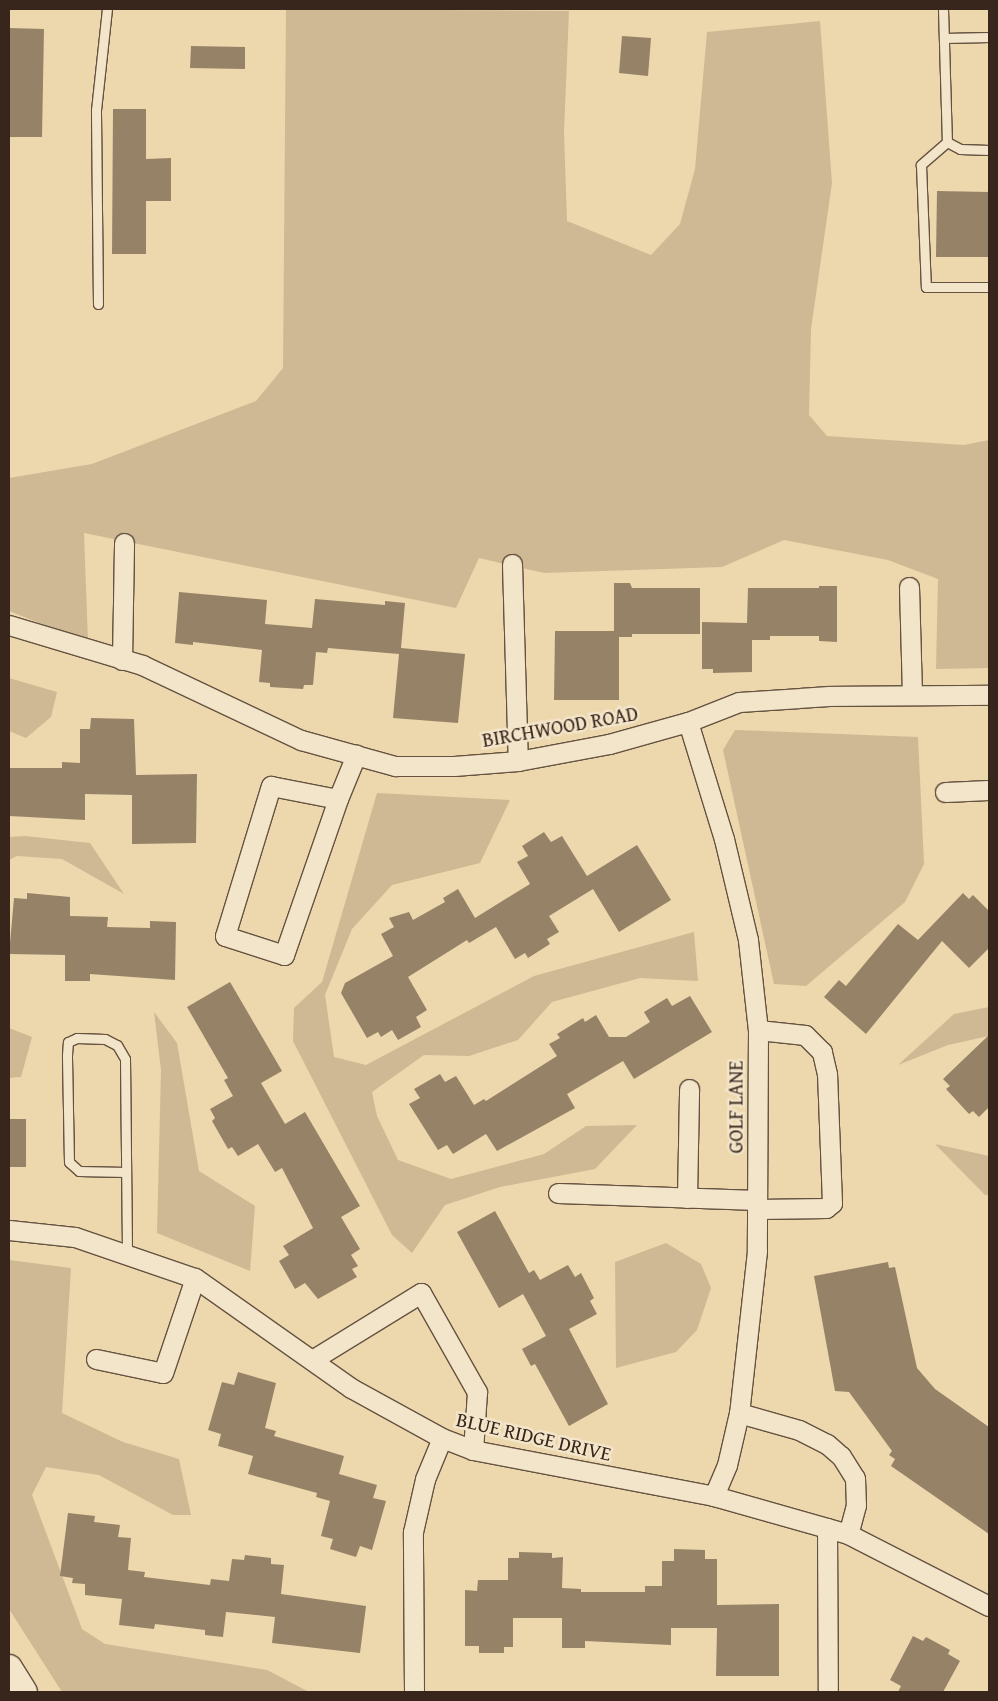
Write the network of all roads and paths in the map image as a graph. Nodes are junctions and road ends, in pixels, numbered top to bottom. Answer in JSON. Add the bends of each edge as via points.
{"nodes":[{"id":1,"x":107,"y":9,"type":"edge"},
{"id":2,"x":943,"y":9,"type":"edge"},
{"id":3,"x":989,"y":37,"type":"edge"},
{"id":4,"x":944,"y":38,"type":"junction"},
{"id":5,"x":947,"y":142,"type":"junction"},
{"id":6,"x":989,"y":150,"type":"edge"},
{"id":7,"x":989,"y":287,"type":"edge"},
{"id":8,"x":98,"y":304,"type":"dead end"},
{"id":9,"x":124,"y":542,"type":"dead end"},
{"id":10,"x":512,"y":564,"type":"dead end"},
{"id":11,"x":909,"y":587,"type":"dead end"},
{"id":12,"x":9,"y":626,"type":"edge"},
{"id":13,"x":122,"y":660,"type":"junction"},
{"id":14,"x":912,"y":694,"type":"junction"},
{"id":15,"x":989,"y":695,"type":"edge"},
{"id":16,"x":688,"y":722,"type":"junction"},
{"id":17,"x":356,"y":755,"type":"junction"},
{"id":18,"x":518,"y":761,"type":"junction"},
{"id":19,"x":989,"y":790,"type":"edge"},
{"id":20,"x":945,"y":792,"type":"dead end"},
{"id":21,"x":338,"y":799,"type":"junction"},
{"id":22,"x":758,"y":1030,"type":"junction"},
{"id":23,"x":689,"y":1089,"type":"dead end"},
{"id":24,"x":126,"y":1172,"type":"junction"},
{"id":25,"x":558,"y":1193,"type":"dead end"},
{"id":26,"x":687,"y":1198,"type":"junction"},
{"id":27,"x":757,"y":1204,"type":"junction"},
{"id":28,"x":9,"y":1230,"type":"edge"},
{"id":29,"x":127,"y":1255,"type":"junction"},
{"id":30,"x":195,"y":1278,"type":"junction"},
{"id":31,"x":96,"y":1359,"type":"dead end"},
{"id":32,"x":312,"y":1360,"type":"junction"},
{"id":33,"x":739,"y":1413,"type":"junction"},
{"id":34,"x":442,"y":1438,"type":"junction"},
{"id":35,"x":474,"y":1450,"type":"junction"},
{"id":36,"x":714,"y":1496,"type":"junction"},
{"id":37,"x":827,"y":1528,"type":"junction"},
{"id":38,"x":848,"y":1534,"type":"junction"},
{"id":39,"x":989,"y":1606,"type":"edge"},
{"id":40,"x":9,"y":1668,"type":"edge"},
{"id":41,"x":24,"y":1692,"type":"edge"},
{"id":42,"x":414,"y":1692,"type":"edge"},
{"id":43,"x":828,"y":1692,"type":"edge"}],
"edges":[{"from":1,"to":8,"type":"lane","via":[[96,110]]},
{"from":2,"to":4,"type":"lane"},
{"from":3,"to":4,"type":"lane"},
{"from":4,"to":5,"type":"lane"},
{"from":5,"to":6,"type":"lane","via":[[960,149]]},
{"from":5,"to":7,"type":"lane","via":[[921,165],[926,287]]},
{"from":9,"to":13,"type":"street"},
{"from":10,"to":18,"type":"street"},
{"from":11,"to":14,"type":"street"},
{"from":12,"to":13,"type":"street","name":"BIRCHWOOD ROAD"},
{"from":13,"to":17,"type":"street","name":"BIRCHWOOD ROAD","via":[[142,665],[301,740]]},
{"from":14,"to":15,"type":"street","name":"BIRCHWOOD ROAD"},
{"from":14,"to":16,"type":"street","name":"BIRCHWOOD ROAD","via":[[739,702]]},
{"from":16,"to":18,"type":"street","name":"BIRCHWOOD ROAD","via":[[609,744]]},
{"from":16,"to":22,"type":"street","name":"GOLF LANE","via":[[724,839],[748,940]]},
{"from":17,"to":18,"type":"street","name":"BIRCHWOOD ROAD","via":[[395,766]]},
{"from":17,"to":21,"type":"street"},
{"from":19,"to":20,"type":"street"},
{"from":21,"to":21,"type":"street","via":[[271,786],[225,936],[284,955]]},
{"from":22,"to":27,"type":"street","name":"GOLF LANE"},
{"from":22,"to":27,"type":"street","via":[[804,1035],[822,1052],[827,1074],[832,1202],[826,1208]]},
{"from":23,"to":26,"type":"street"},
{"from":24,"to":24,"type":"lane","via":[[125,1059],[117,1045],[105,1039],[76,1038],[68,1042],[67,1055],[69,1162],[79,1171]]},
{"from":24,"to":29,"type":"lane"},
{"from":25,"to":26,"type":"street"},
{"from":26,"to":27,"type":"street"},
{"from":27,"to":33,"type":"street","name":"GOLF LANE","via":[[757,1251]]},
{"from":28,"to":29,"type":"street","name":"BLUE RIDGE DRIVE","via":[[75,1238]]},
{"from":29,"to":30,"type":"street","name":"BLUE RIDGE DRIVE"},
{"from":30,"to":31,"type":"street","via":[[163,1373]]},
{"from":30,"to":32,"type":"street","name":"BLUE RIDGE DRIVE"},
{"from":32,"to":34,"type":"street","name":"BLUE RIDGE DRIVE","via":[[351,1388]]},
{"from":32,"to":35,"type":"street","via":[[421,1293],[477,1392]]},
{"from":33,"to":36,"type":"street","name":"GOLF LANE","via":[[727,1465]]},
{"from":33,"to":38,"type":"street","via":[[799,1430],[827,1444],[841,1456],[855,1478],[856,1505]]},
{"from":34,"to":35,"type":"street","name":"BLUE RIDGE DRIVE"},
{"from":34,"to":42,"type":"street","via":[[425,1479],[414,1524]]},
{"from":35,"to":36,"type":"street","name":"BLUE RIDGE DRIVE"},
{"from":36,"to":37,"type":"street","name":"BLUE RIDGE DRIVE"},
{"from":37,"to":38,"type":"street","name":"BLUE RIDGE DRIVE"},
{"from":37,"to":43,"type":"street"},
{"from":38,"to":39,"type":"street","name":"BLUE RIDGE DRIVE"},
{"from":40,"to":41,"type":"street"}]}
